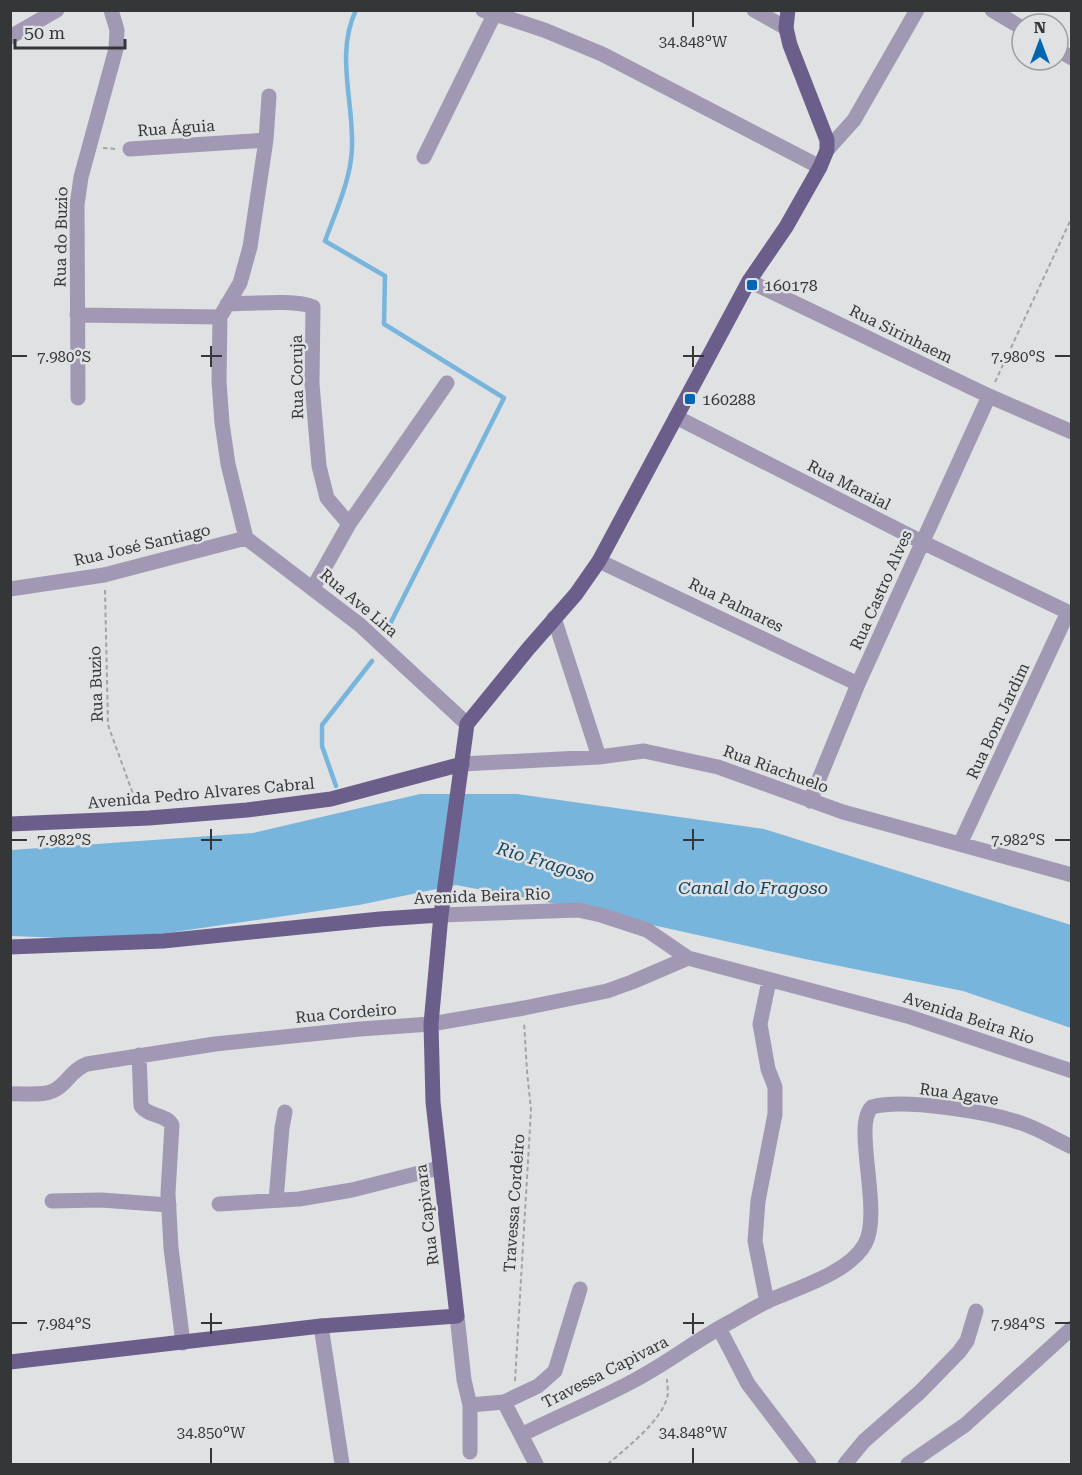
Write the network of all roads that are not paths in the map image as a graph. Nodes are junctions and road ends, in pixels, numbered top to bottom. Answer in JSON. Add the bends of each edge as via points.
{"nodes":[{"id":1,"x":57,"y":10,"type":"edge"},
{"id":2,"x":111,"y":10,"type":"edge"},
{"id":3,"x":754,"y":10,"type":"edge"},
{"id":4,"x":788,"y":10,"type":"edge"},
{"id":5,"x":917,"y":10,"type":"edge"},
{"id":6,"x":995,"y":11,"type":"edge"},
{"id":7,"x":489,"y":13,"type":"edge"},
{"id":8,"x":1010,"y":20,"type":"edge"},
{"id":9,"x":786,"y":28,"type":"junction"},
{"id":10,"x":10,"y":37,"type":"edge"},
{"id":11,"x":269,"y":96,"type":"dead end"},
{"id":12,"x":266,"y":141,"type":"junction"},
{"id":13,"x":130,"y":149,"type":"road end"},
{"id":14,"x":827,"y":150,"type":"junction"},
{"id":15,"x":424,"y":157,"type":"dead end"},
{"id":16,"x":820,"y":167,"type":"junction"},
{"id":17,"x":749,"y":281,"type":"junction"},
{"id":18,"x":224,"y":311,"type":"junction"},
{"id":19,"x":77,"y":315,"type":"junction"},
{"id":20,"x":447,"y":383,"type":"dead end"},
{"id":21,"x":989,"y":396,"type":"junction"},
{"id":22,"x":78,"y":398,"type":"dead end"},
{"id":23,"x":676,"y":417,"type":"junction"},
{"id":24,"x":1071,"y":432,"type":"edge"},
{"id":25,"x":348,"y":524,"type":"junction"},
{"id":26,"x":246,"y":538,"type":"junction"},
{"id":27,"x":922,"y":542,"type":"junction"},
{"id":28,"x":599,"y":561,"type":"junction"},
{"id":29,"x":313,"y":588,"type":"junction"},
{"id":30,"x":10,"y":589,"type":"edge"},
{"id":31,"x":1070,"y":613,"type":"edge"},
{"id":32,"x":554,"y":618,"type":"junction"},
{"id":33,"x":858,"y":684,"type":"junction"},
{"id":34,"x":467,"y":724,"type":"junction"},
{"id":35,"x":599,"y":758,"type":"junction"},
{"id":36,"x":461,"y":770,"type":"junction"},
{"id":37,"x":810,"y":801,"type":"junction"},
{"id":38,"x":10,"y":824,"type":"edge"},
{"id":39,"x":960,"y":844,"type":"junction"},
{"id":40,"x":1071,"y":876,"type":"edge"},
{"id":41,"x":441,"y":915,"type":"junction"},
{"id":42,"x":10,"y":947,"type":"edge"},
{"id":43,"x":688,"y":958,"type":"junction"},
{"id":44,"x":769,"y":981,"type":"junction"},
{"id":45,"x":431,"y":1024,"type":"junction"},
{"id":46,"x":139,"y":1055,"type":"junction"},
{"id":47,"x":1071,"y":1071,"type":"edge"},
{"id":48,"x":10,"y":1094,"type":"edge"},
{"id":49,"x":285,"y":1112,"type":"dead end"},
{"id":50,"x":866,"y":1142,"type":"joint"},
{"id":51,"x":1071,"y":1147,"type":"edge"},
{"id":52,"x":439,"y":1168,"type":"junction"},
{"id":53,"x":276,"y":1200,"type":"junction"},
{"id":54,"x":52,"y":1201,"type":"dead end"},
{"id":55,"x":219,"y":1204,"type":"dead end"},
{"id":56,"x":169,"y":1205,"type":"junction"},
{"id":57,"x":580,"y":1289,"type":"dead end"},
{"id":58,"x":767,"y":1302,"type":"junction"},
{"id":59,"x":976,"y":1311,"type":"dead end"},
{"id":60,"x":457,"y":1316,"type":"junction"},
{"id":61,"x":321,"y":1326,"type":"junction"},
{"id":62,"x":719,"y":1328,"type":"junction"},
{"id":63,"x":1071,"y":1328,"type":"edge"},
{"id":64,"x":183,"y":1342,"type":"junction"},
{"id":65,"x":10,"y":1362,"type":"edge"},
{"id":66,"x":509,"y":1401,"type":"junction"},
{"id":67,"x":470,"y":1405,"type":"junction"},
{"id":68,"x":521,"y":1435,"type":"junction"},
{"id":69,"x":470,"y":1452,"type":"dead end"},
{"id":70,"x":342,"y":1464,"type":"edge"},
{"id":71,"x":536,"y":1464,"type":"edge"},
{"id":72,"x":809,"y":1464,"type":"edge"},
{"id":73,"x":845,"y":1464,"type":"edge"},
{"id":74,"x":908,"y":1464,"type":"edge"}],
"edges":[{"from":1,"to":10,"type":"street"},
{"from":2,"to":19,"type":"street","name":"Rua do Buzio","via":[[117,30],[116,49],[88,148],[77,205]]},
{"from":3,"to":9,"type":"street"},
{"from":4,"to":9,"type":"main road"},
{"from":5,"to":14,"type":"street","via":[[854,120]]},
{"from":6,"to":8,"type":"street"},
{"from":7,"to":15,"type":"street"},
{"from":7,"to":16,"type":"street","via":[[602,54]]},
{"from":9,"to":14,"type":"main road","via":[[822,124]]},
{"from":11,"to":12,"type":"street"},
{"from":12,"to":13,"type":"street","name":"Rua Águia"},
{"from":12,"to":18,"type":"street","via":[[250,247],[240,283]]},
{"from":14,"to":16,"type":"main road"},
{"from":16,"to":17,"type":"main road"},
{"from":17,"to":21,"type":"street","name":"Rua Sirinhaem"},
{"from":17,"to":23,"type":"main road"},
{"from":18,"to":19,"type":"street"},
{"from":18,"to":25,"type":"street","name":"Rua Coruja","via":[[284,303],[313,307],[312,384],[319,466],[327,498]]},
{"from":18,"to":26,"type":"street","via":[[219,381],[222,423]]},
{"from":19,"to":22,"type":"street","name":"Rua do Buzio"},
{"from":20,"to":25,"type":"street"},
{"from":21,"to":24,"type":"street","name":"Rua Sirinhaem"},
{"from":21,"to":27,"type":"street","name":"Rua Castro Alves"},
{"from":23,"to":27,"type":"street","name":"Rua Maraial"},
{"from":23,"to":28,"type":"main road"},
{"from":25,"to":29,"type":"street"},
{"from":26,"to":29,"type":"street","name":"Rua Ave Lira"},
{"from":26,"to":30,"type":"street","name":"Rua José Santiago","via":[[104,575]]},
{"from":27,"to":31,"type":"street","name":"Rua Maraial"},
{"from":27,"to":33,"type":"street","name":"Rua Castro Alves"},
{"from":28,"to":32,"type":"main road"},
{"from":28,"to":33,"type":"street","name":"Rua Palmares"},
{"from":29,"to":34,"type":"street","name":"Rua Ave Lira","via":[[381,644]]},
{"from":31,"to":39,"type":"street","name":"Rua Bom Jardim"},
{"from":32,"to":34,"type":"main road"},
{"from":32,"to":35,"type":"street"},
{"from":33,"to":37,"type":"street","name":"Rua Castro Alves"},
{"from":34,"to":36,"type":"main road"},
{"from":35,"to":36,"type":"street","name":"Rua Riachuelo"},
{"from":35,"to":37,"type":"street","name":"Rua Riachuelo","via":[[644,751],[696,761]]},
{"from":36,"to":38,"type":"main road","name":"Avenida Pedro Alvares Cabral","via":[[331,799],[247,810]]},
{"from":36,"to":41,"type":"main road"},
{"from":37,"to":39,"type":"street","name":"Rua Riachuelo"},
{"from":39,"to":40,"type":"street","name":"Rua Riachuelo"},
{"from":41,"to":42,"type":"main road","name":"Avenida Beira Rio","via":[[163,940]]},
{"from":41,"to":43,"type":"street","name":"Avenida Beira Rio","via":[[578,910],[647,930]]},
{"from":41,"to":45,"type":"main road","name":"Rua Capivara"},
{"from":43,"to":44,"type":"street","name":"Avenida Beira Rio"},
{"from":43,"to":45,"type":"street","name":"Rua Cordeiro","via":[[607,991]]},
{"from":44,"to":47,"type":"street","name":"Avenida Beira Rio","via":[[918,1020]]},
{"from":44,"to":58,"type":"street","via":[[760,1024],[775,1087],[775,1114],[758,1201],[755,1241]]},
{"from":45,"to":46,"type":"street","name":"Rua Cordeiro","via":[[214,1044]]},
{"from":45,"to":52,"type":"main road","name":"Rua Capivara"},
{"from":46,"to":48,"type":"street","name":"Rua Cordeiro","via":[[87,1064],[74,1070],[52,1092]]},
{"from":46,"to":56,"type":"street","via":[[141,1106],[146,1112],[168,1119],[172,1125]]},
{"from":49,"to":53,"type":"street"},
{"from":50,"to":51,"type":"street","name":"Rua Agave","via":[[868,1111],[896,1104],[1008,1119]]},
{"from":50,"to":58,"type":"street","name":"Travessa Capivara","via":[[872,1211],[869,1233],[861,1250],[833,1271]]},
{"from":52,"to":53,"type":"street","via":[[352,1191]]},
{"from":52,"to":60,"type":"main road","name":"Rua Capivara"},
{"from":53,"to":55,"type":"street"},
{"from":54,"to":56,"type":"street"},
{"from":56,"to":64,"type":"street"},
{"from":57,"to":66,"type":"street","via":[[555,1371],[538,1386]]},
{"from":58,"to":62,"type":"street","name":"Travessa Capivara"},
{"from":59,"to":73,"type":"street","via":[[967,1341],[959,1352]]},
{"from":60,"to":61,"type":"main road"},
{"from":60,"to":67,"type":"street","name":"Rua Capivara"},
{"from":61,"to":64,"type":"main road"},
{"from":61,"to":70,"type":"street"},
{"from":62,"to":68,"type":"street","name":"Travessa Capivara","via":[[636,1380]]},
{"from":62,"to":72,"type":"street","via":[[748,1384]]},
{"from":63,"to":74,"type":"street","via":[[964,1425]]},
{"from":64,"to":65,"type":"main road"},
{"from":66,"to":67,"type":"street"},
{"from":66,"to":68,"type":"street"},
{"from":67,"to":69,"type":"street","name":"Rua Capivara"},
{"from":68,"to":71,"type":"street"}]}
